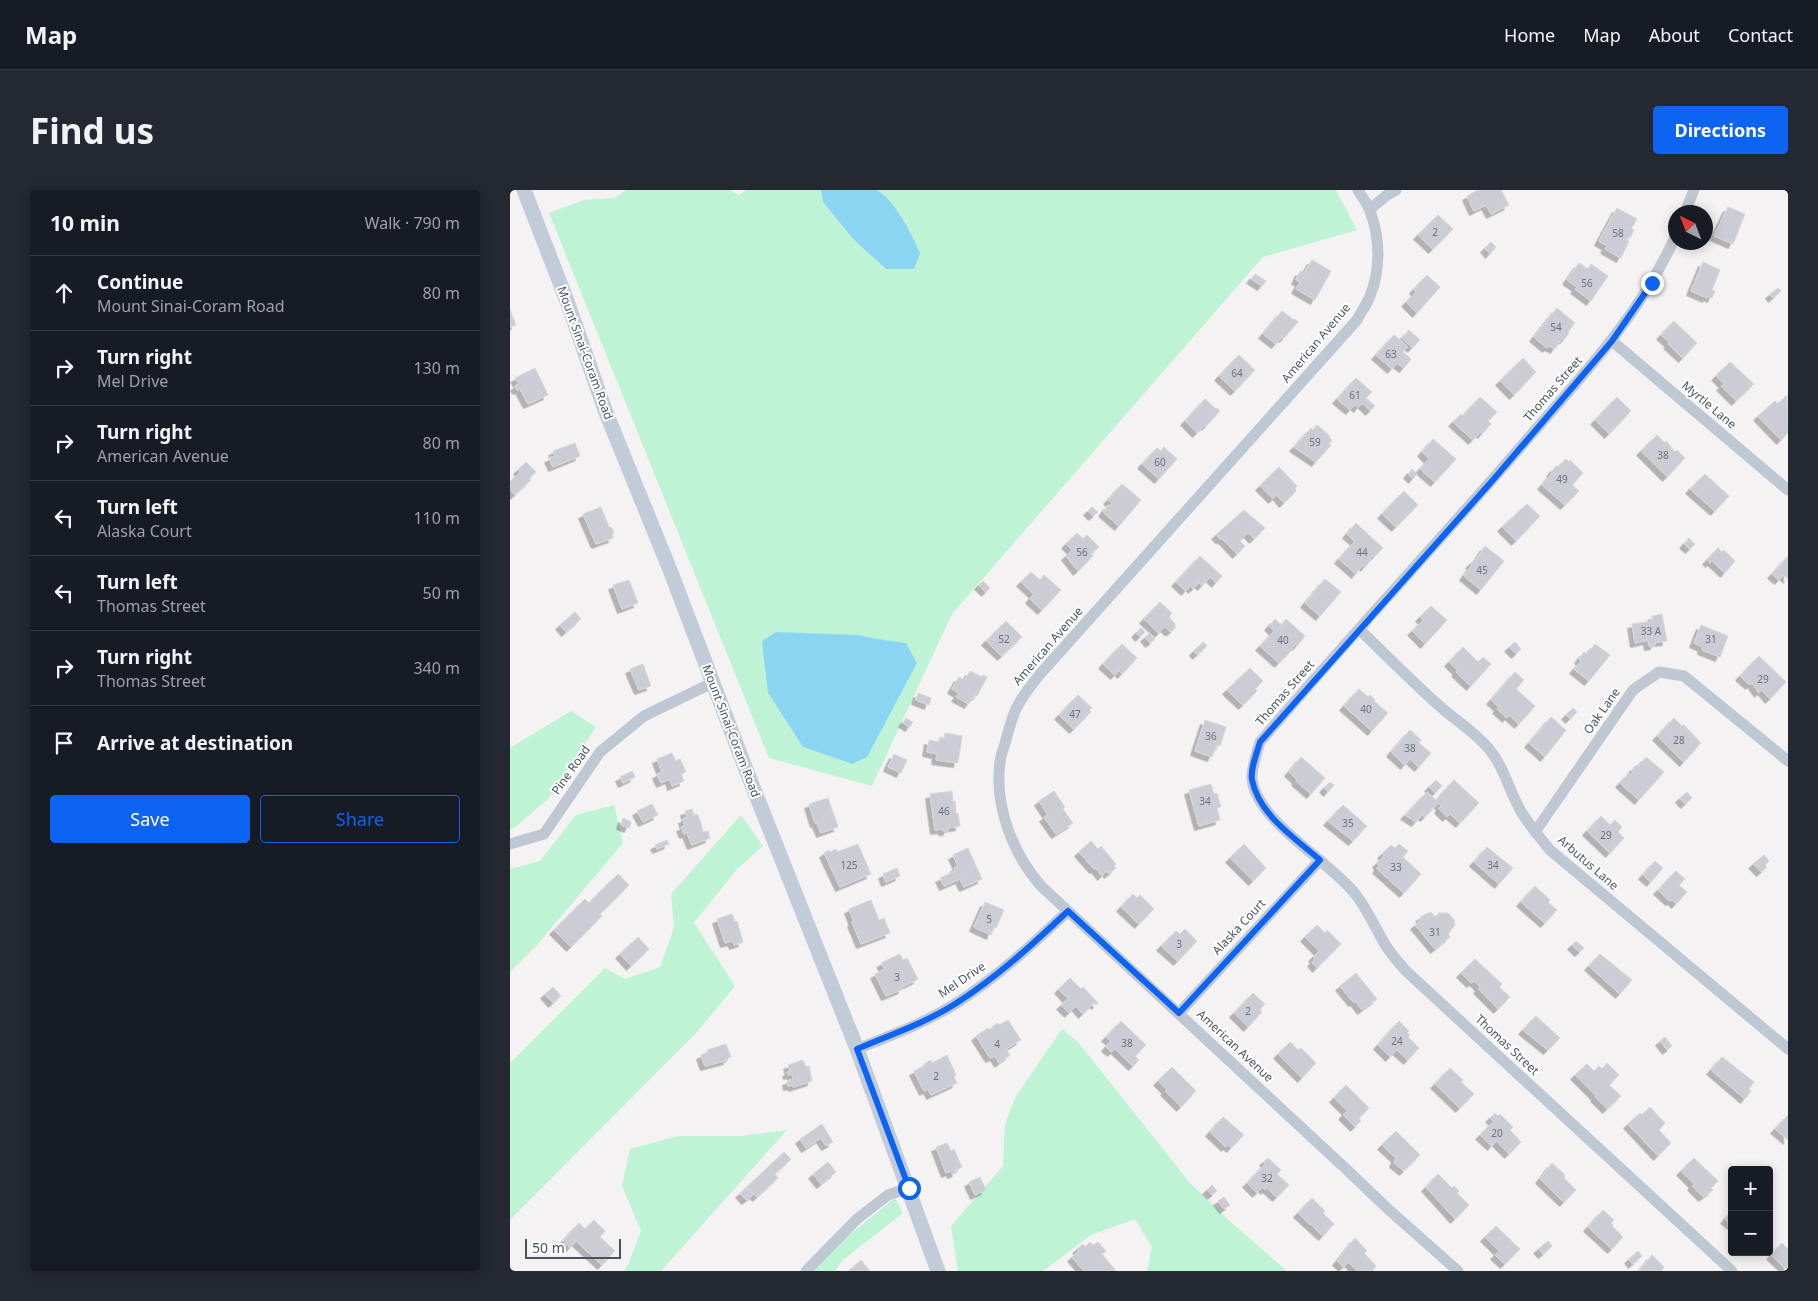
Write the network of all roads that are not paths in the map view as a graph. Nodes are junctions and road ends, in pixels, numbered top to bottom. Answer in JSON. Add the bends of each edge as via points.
{"nodes":[{"id":1,"x":524,"y":190,"type":"edge"},
{"id":2,"x":1358,"y":190,"type":"edge"},
{"id":3,"x":1396,"y":190,"type":"edge"},
{"id":4,"x":1694,"y":190,"type":"edge"},
{"id":5,"x":1688,"y":205,"type":"edge"},
{"id":6,"x":1370,"y":209,"type":"junction"},
{"id":7,"x":1668,"y":250,"type":"edge"},
{"id":8,"x":1612,"y":341,"type":"junction"},
{"id":9,"x":1788,"y":490,"type":"edge"},
{"id":10,"x":1360,"y":630,"type":"junction"},
{"id":11,"x":712,"y":683,"type":"junction"},
{"id":12,"x":1788,"y":761,"type":"edge"},
{"id":13,"x":1536,"y":832,"type":"junction"},
{"id":14,"x":510,"y":844,"type":"edge"},
{"id":15,"x":1320,"y":860,"type":"junction"},
{"id":16,"x":1068,"y":911,"type":"junction"},
{"id":17,"x":1179,"y":1013,"type":"junction"},
{"id":18,"x":1788,"y":1048,"type":"edge"},
{"id":19,"x":857,"y":1049,"type":"junction"},
{"id":20,"x":909,"y":1188,"type":"junction"},
{"id":21,"x":806,"y":1271,"type":"edge"},
{"id":22,"x":938,"y":1271,"type":"edge"},
{"id":23,"x":1458,"y":1271,"type":"edge"},
{"id":24,"x":1732,"y":1271,"type":"edge"}],
"edges":[{"from":1,"to":11,"type":"main road","name":"Mount Sinai-Coram Road","via":[[604,410],[670,570]]},
{"from":2,"to":6,"type":"street","name":"American Avenue"},
{"from":3,"to":6,"type":"street"},
{"from":4,"to":5,"type":"street"},
{"from":6,"to":16,"type":"street","name":"American Avenue","via":[[1376,233],[1377,275],[1357,320],[1041,673],[1016,708],[1000,762],[1001,806],[1030,873]]},
{"from":7,"to":8,"type":"street","name":"Thomas Street","via":[[1652,283]]},
{"from":8,"to":9,"type":"street","name":"Myrtle Lane"},
{"from":8,"to":10,"type":"street","name":"Thomas Street"},
{"from":10,"to":13,"type":"street","name":"Arbutus Lane","via":[[1489,748],[1503,770],[1522,813]]},
{"from":10,"to":15,"type":"street","name":"Thomas Street","via":[[1260,742],[1252,779],[1270,816]]},
{"from":11,"to":14,"type":"street","name":"Pine Road","via":[[644,716],[600,752],[544,834]]},
{"from":11,"to":19,"type":"main road","name":"Mount Sinai-Coram Road"},
{"from":12,"to":13,"type":"street","name":"Oak Lane","via":[[1684,676],[1659,672],[1633,690]]},
{"from":13,"to":18,"type":"street","name":"Arbutus Lane","via":[[1550,850]]},
{"from":15,"to":17,"type":"street","name":"Alaska Court"},
{"from":15,"to":24,"type":"street","name":"Thomas Street","via":[[1356,895],[1383,942],[1406,971]]},
{"from":16,"to":17,"type":"street","name":"American Avenue"},
{"from":16,"to":19,"type":"street","name":"Mel Drive","via":[[1018,958],[954,1004]]},
{"from":17,"to":23,"type":"street","name":"American Avenue"},
{"from":19,"to":20,"type":"main road","name":"Mount Sinai-Coram Road"},
{"from":20,"to":21,"type":"street","via":[[888,1196],[856,1219]]},
{"from":20,"to":22,"type":"main road","name":"Mount Sinai-Coram Road"}]}
